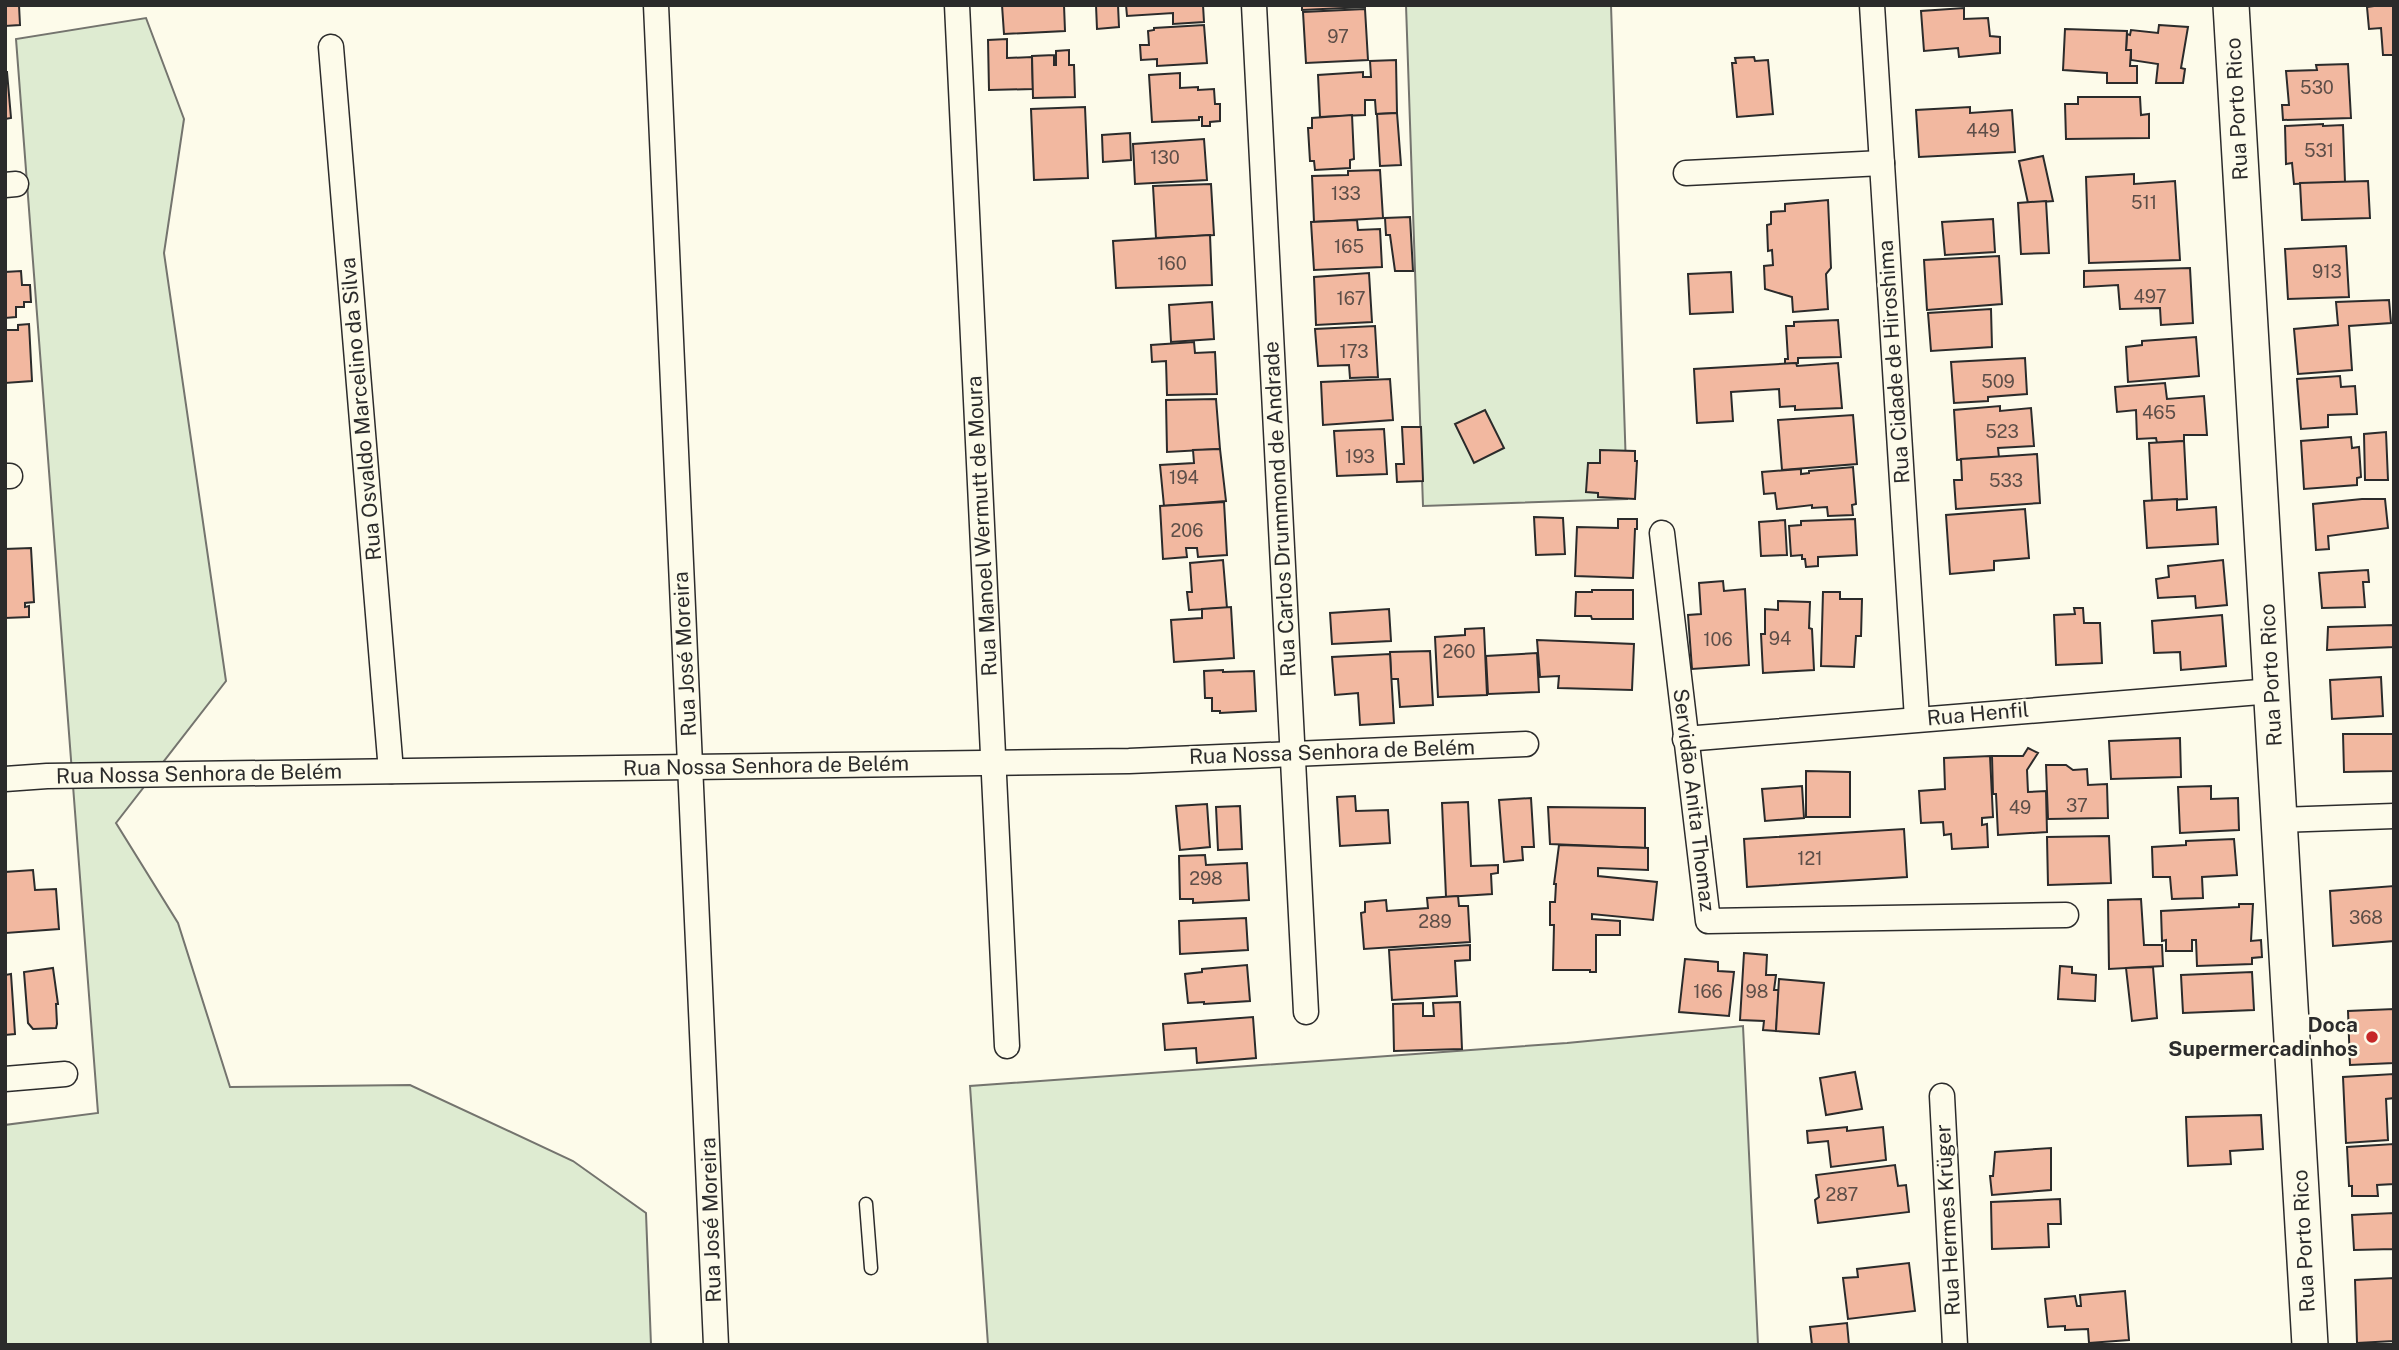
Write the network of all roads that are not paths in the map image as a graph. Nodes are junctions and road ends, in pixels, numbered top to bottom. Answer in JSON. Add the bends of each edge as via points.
{"nodes":[{"id":1,"x":656,"y":5,"type":"edge"},
{"id":2,"x":957,"y":5,"type":"edge"},
{"id":3,"x":1254,"y":5,"type":"edge"},
{"id":4,"x":1872,"y":5,"type":"edge"},
{"id":5,"x":2231,"y":5,"type":"edge"},
{"id":6,"x":331,"y":47,"type":"dead end"},
{"id":7,"x":1882,"y":163,"type":"junction"},
{"id":8,"x":1686,"y":173,"type":"dead end"},
{"id":9,"x":1662,"y":533,"type":"dead end"},
{"id":10,"x":2272,"y":691,"type":"junction"},
{"id":11,"x":1917,"y":719,"type":"junction"},
{"id":12,"x":1685,"y":739,"type":"junction"},
{"id":13,"x":1526,"y":744,"type":"dead end"},
{"id":14,"x":1293,"y":754,"type":"junction"},
{"id":15,"x":993,"y":763,"type":"junction"},
{"id":16,"x":690,"y":767,"type":"junction"},
{"id":17,"x":391,"y":771,"type":"junction"},
{"id":18,"x":5,"y":779,"type":"edge"},
{"id":19,"x":2394,"y":816,"type":"edge"},
{"id":20,"x":2279,"y":820,"type":"junction"},
{"id":21,"x":2066,"y":915,"type":"dead end"},
{"id":22,"x":1306,"y":1012,"type":"dead end"},
{"id":23,"x":1007,"y":1046,"type":"dead end"},
{"id":24,"x":65,"y":1074,"type":"dead end"},
{"id":25,"x":5,"y":1079,"type":"edge"},
{"id":26,"x":1942,"y":1096,"type":"dead end"},
{"id":27,"x":866,"y":1204,"type":"dead end"},
{"id":28,"x":871,"y":1268,"type":"dead end"},
{"id":29,"x":716,"y":1345,"type":"edge"},
{"id":30,"x":1955,"y":1345,"type":"edge"},
{"id":31,"x":2311,"y":1345,"type":"edge"}],
"edges":[{"from":1,"to":16,"type":"street","name":"Rua José Moreira"},
{"from":2,"to":15,"type":"street","name":"Rua Manoel Wermutt de Moura"},
{"from":3,"to":14,"type":"street","name":"Rua Carlos Drummond de Andrade"},
{"from":4,"to":7,"type":"street","name":"Rua Cidade de Hiroshima"},
{"from":5,"to":10,"type":"main road","name":"Rua Porto Rico"},
{"from":6,"to":17,"type":"street","name":"Rua Osvaldo Marcelino da Silva"},
{"from":7,"to":8,"type":"street"},
{"from":7,"to":11,"type":"street","name":"Rua Cidade de Hiroshima"},
{"from":9,"to":12,"type":"street","name":"Servidão Anita Thomaz"},
{"from":10,"to":11,"type":"street","name":"Rua Henfil"},
{"from":10,"to":20,"type":"main road","name":"Rua Porto Rico"},
{"from":11,"to":12,"type":"street","name":"Rua Henfil"},
{"from":12,"to":21,"type":"street","name":"Servidão Anita Thomaz","via":[[1708,921]]},
{"from":13,"to":14,"type":"street","name":"Rua Nossa Senhora de Belém"},
{"from":14,"to":15,"type":"street","name":"Rua Nossa Senhora de Belém"},
{"from":14,"to":22,"type":"street","name":"Rua Carlos Drummond de Andrade"},
{"from":15,"to":16,"type":"street","name":"Rua Nossa Senhora de Belém"},
{"from":15,"to":23,"type":"street","name":"Rua Manoel Wermutt de Moura"},
{"from":16,"to":17,"type":"street","name":"Rua Nossa Senhora de Belém"},
{"from":16,"to":29,"type":"street","name":"Rua José Moreira"},
{"from":17,"to":18,"type":"street","name":"Rua Nossa Senhora de Belém"},
{"from":19,"to":20,"type":"street"},
{"from":20,"to":31,"type":"main road","name":"Rua Porto Rico"},
{"from":24,"to":25,"type":"street"},
{"from":26,"to":30,"type":"street","name":"Rua Hermes Krüger"},
{"from":27,"to":28,"type":"lane"}]}
